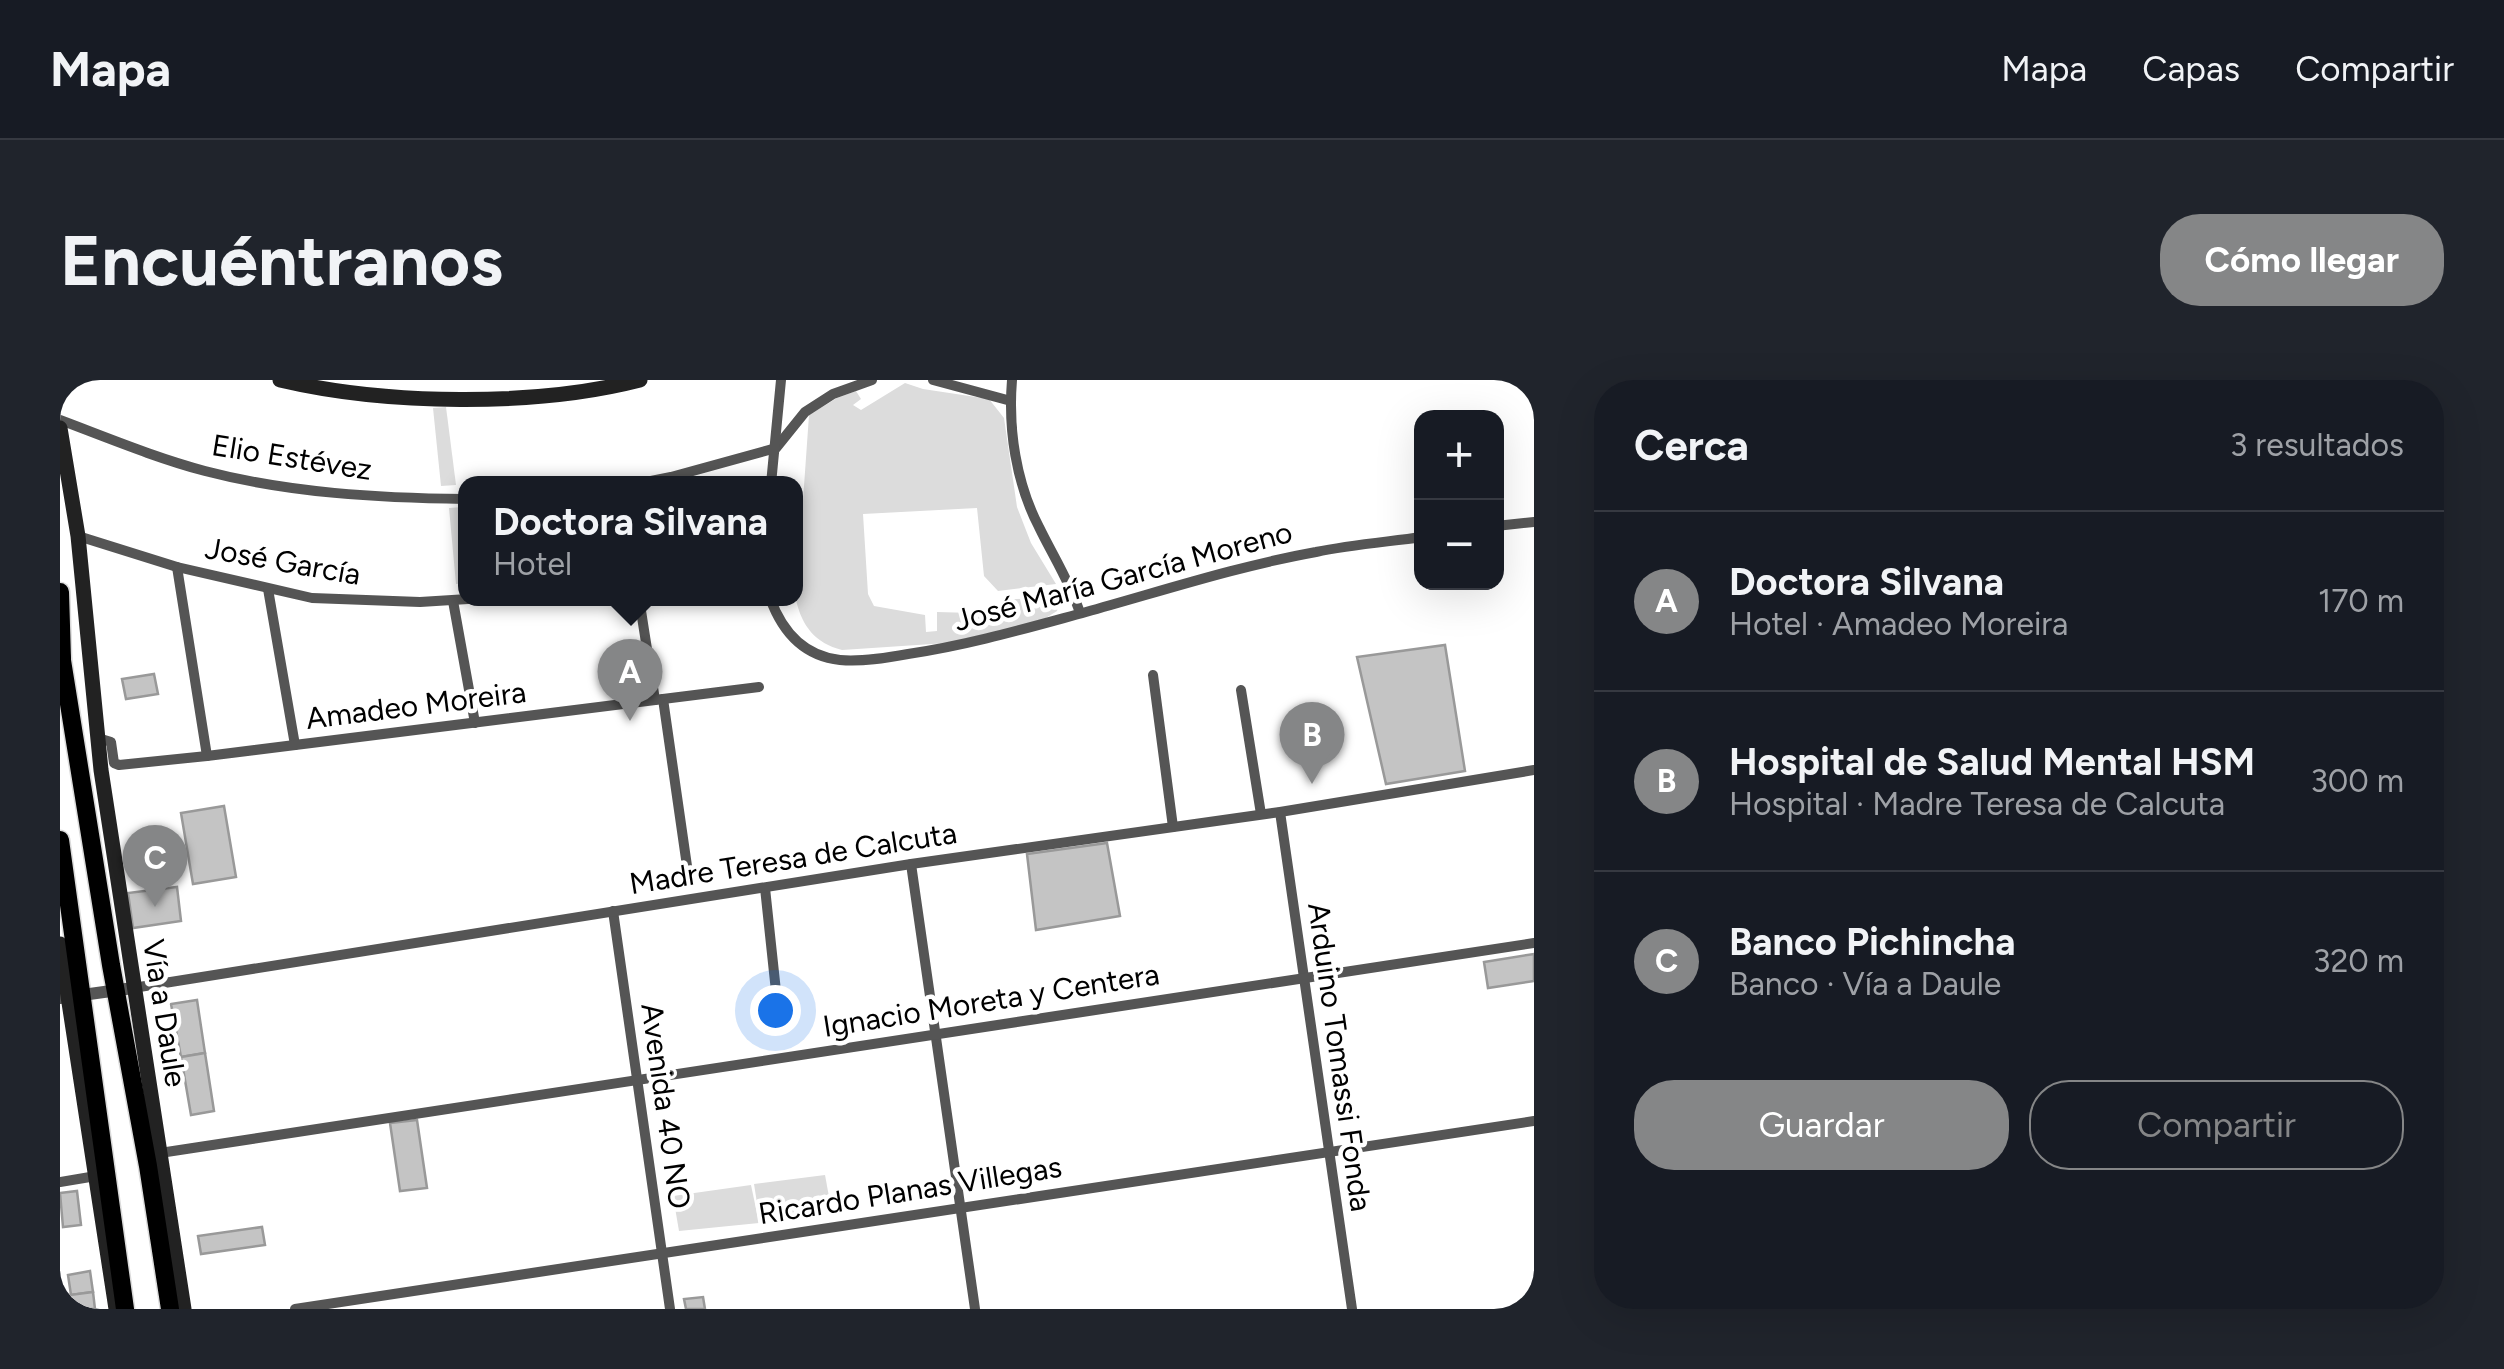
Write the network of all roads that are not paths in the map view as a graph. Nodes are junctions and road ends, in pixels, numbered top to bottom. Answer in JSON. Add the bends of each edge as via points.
{"nodes":[{"id":1,"x":280,"y":380,"type":"edge"},
{"id":2,"x":640,"y":380,"type":"edge"},
{"id":3,"x":781,"y":380,"type":"edge"},
{"id":4,"x":872,"y":380,"type":"edge"},
{"id":5,"x":933,"y":380,"type":"edge"},
{"id":6,"x":1012,"y":380,"type":"edge"},
{"id":7,"x":1010,"y":401,"type":"junction"},
{"id":8,"x":60,"y":420,"type":"edge"},
{"id":9,"x":60,"y":428,"type":"edge"},
{"id":10,"x":776,"y":448,"type":"junction"},
{"id":11,"x":675,"y":476,"type":"edge"},
{"id":12,"x":773,"y":476,"type":"edge"},
{"id":13,"x":458,"y":499,"type":"edge"},
{"id":14,"x":1534,"y":522,"type":"edge"},
{"id":15,"x":1504,"y":525,"type":"edge"},
{"id":16,"x":78,"y":536,"type":"junction"},
{"id":17,"x":1414,"y":538,"type":"edge"},
{"id":18,"x":177,"y":567,"type":"junction"},
{"id":19,"x":268,"y":589,"type":"junction"},
{"id":20,"x":60,"y":592,"type":"edge"},
{"id":21,"x":453,"y":601,"type":"junction"},
{"id":22,"x":458,"y":601,"type":"edge"},
{"id":23,"x":641,"y":606,"type":"edge"},
{"id":24,"x":773,"y":606,"type":"edge"},
{"id":25,"x":1080,"y":614,"type":"junction"},
{"id":26,"x":61,"y":654,"type":"edge"},
{"id":27,"x":1153,"y":674,"type":"dead end"},
{"id":28,"x":759,"y":687,"type":"dead end"},
{"id":29,"x":1241,"y":690,"type":"dead end"},
{"id":30,"x":659,"y":700,"type":"junction"},
{"id":31,"x":475,"y":722,"type":"junction"},
{"id":32,"x":98,"y":738,"type":"junction"},
{"id":33,"x":295,"y":745,"type":"junction"},
{"id":34,"x":206,"y":756,"type":"junction"},
{"id":35,"x":1534,"y":770,"type":"edge"},
{"id":36,"x":1280,"y":812,"type":"junction"},
{"id":37,"x":1261,"y":814,"type":"junction"},
{"id":38,"x":1173,"y":827,"type":"junction"},
{"id":39,"x":60,"y":840,"type":"edge"},
{"id":40,"x":911,"y":864,"type":"junction"},
{"id":41,"x":687,"y":866,"type":"dead end"},
{"id":42,"x":765,"y":888,"type":"junction"},
{"id":43,"x":613,"y":911,"type":"junction"},
{"id":44,"x":1534,"y":943,"type":"edge"},
{"id":45,"x":60,"y":944,"type":"edge"},
{"id":46,"x":1304,"y":978,"type":"junction"},
{"id":47,"x":126,"y":986,"type":"junction"},
{"id":48,"x":70,"y":997,"type":"edge"},
{"id":49,"x":778,"y":1010,"type":"dead end"},
{"id":50,"x":935,"y":1034,"type":"junction"},
{"id":51,"x":637,"y":1078,"type":"junction"},
{"id":52,"x":1534,"y":1121,"type":"edge"},
{"id":53,"x":1329,"y":1152,"type":"junction"},
{"id":54,"x":160,"y":1153,"type":"junction"},
{"id":55,"x":96,"y":1176,"type":"junction"},
{"id":56,"x":60,"y":1182,"type":"edge"},
{"id":57,"x":961,"y":1208,"type":"junction"},
{"id":58,"x":662,"y":1252,"type":"junction"},
{"id":59,"x":113,"y":1258,"type":"junction"},
{"id":60,"x":116,"y":1309,"type":"edge"},
{"id":61,"x":126,"y":1309,"type":"edge"},
{"id":62,"x":170,"y":1309,"type":"edge"},
{"id":63,"x":184,"y":1309,"type":"edge"},
{"id":64,"x":294,"y":1309,"type":"edge"},
{"id":65,"x":670,"y":1309,"type":"edge"},
{"id":66,"x":976,"y":1309,"type":"edge"},
{"id":67,"x":1352,"y":1309,"type":"edge"}],
"edges":[{"from":1,"to":2,"type":"main road","via":[[439,399],[533,397]]},
{"from":3,"to":10,"type":"street"},
{"from":4,"to":10,"type":"street","via":[[805,412]]},
{"from":5,"to":7,"type":"street"},
{"from":6,"to":7,"type":"street"},
{"from":7,"to":25,"type":"street","via":[[1026,498]]},
{"from":8,"to":13,"type":"street","name":"Elio Estévez","via":[[204,471],[275,486]]},
{"from":9,"to":16,"type":"main road","name":"Vía a Daule"},
{"from":10,"to":11,"type":"street"},
{"from":10,"to":12,"type":"street"},
{"from":14,"to":15,"type":"street"},
{"from":16,"to":18,"type":"street","name":"José García"},
{"from":16,"to":32,"type":"main road","name":"Vía a Daule"},
{"from":17,"to":25,"type":"street","name":"José María García Moreno","via":[[1226,572]]},
{"from":18,"to":19,"type":"street","name":"José García"},
{"from":18,"to":34,"type":"street"},
{"from":19,"to":21,"type":"street","name":"José García","via":[[312,598]]},
{"from":19,"to":33,"type":"street"},
{"from":20,"to":26,"type":"main road","name":"Vía a Daule"},
{"from":21,"to":22,"type":"street","name":"José García"},
{"from":21,"to":31,"type":"street"},
{"from":23,"to":30,"type":"street"},
{"from":24,"to":25,"type":"street","name":"José María García Moreno","via":[[788,635],[838,660],[938,650]]},
{"from":26,"to":47,"type":"main road","name":"Vía a Daule","via":[[111,965]]},
{"from":27,"to":38,"type":"street"},
{"from":28,"to":30,"type":"street","name":"Amadeo Moreira"},
{"from":29,"to":37,"type":"street"},
{"from":30,"to":31,"type":"street","name":"Amadeo Moreira"},
{"from":30,"to":41,"type":"street"},
{"from":31,"to":33,"type":"street","name":"Amadeo Moreira"},
{"from":32,"to":34,"type":"street","name":"Amadeo Moreira","via":[[110,742],[116,764]]},
{"from":32,"to":47,"type":"main road","name":"Vía a Daule"},
{"from":33,"to":34,"type":"street","name":"Amadeo Moreira"},
{"from":35,"to":36,"type":"street","name":"Madre Teresa de Calcuta"},
{"from":36,"to":37,"type":"street","name":"Madre Teresa de Calcuta"},
{"from":36,"to":46,"type":"street","name":"Arduino Tomassi Fonda"},
{"from":37,"to":38,"type":"street","name":"Madre Teresa de Calcuta"},
{"from":38,"to":40,"type":"street","name":"Madre Teresa de Calcuta"},
{"from":39,"to":48,"type":"main road"},
{"from":40,"to":42,"type":"street","name":"Madre Teresa de Calcuta"},
{"from":40,"to":50,"type":"street"},
{"from":42,"to":43,"type":"street","name":"Madre Teresa de Calcuta"},
{"from":42,"to":49,"type":"street"},
{"from":43,"to":47,"type":"street","name":"Madre Teresa de Calcuta"},
{"from":43,"to":51,"type":"street","name":"Avenida 40 NO"},
{"from":44,"to":46,"type":"street","name":"Ignacio Moreta y Centera"},
{"from":45,"to":48,"type":"main road"},
{"from":46,"to":50,"type":"street","name":"Ignacio Moreta y Centera"},
{"from":46,"to":53,"type":"street","name":"Arduino Tomassi Fonda"},
{"from":47,"to":48,"type":"street","name":"Madre Teresa de Calcuta"},
{"from":47,"to":54,"type":"main road","name":"Vía a Daule"},
{"from":47,"to":62,"type":"main road","name":"Vía a Daule"},
{"from":48,"to":55,"type":"main road"},
{"from":48,"to":59,"type":"main road"},
{"from":50,"to":51,"type":"street","name":"Ignacio Moreta y Centera"},
{"from":50,"to":57,"type":"street"},
{"from":51,"to":54,"type":"street","name":"Ignacio Moreta y Centera"},
{"from":51,"to":58,"type":"street","name":"Avenida 40 NO"},
{"from":52,"to":53,"type":"street","name":"Ricardo Planas Villegas"},
{"from":53,"to":57,"type":"street","name":"Ricardo Planas Villegas"},
{"from":53,"to":67,"type":"street","name":"Arduino Tomassi Fonda"},
{"from":54,"to":63,"type":"main road","name":"Vía a Daule"},
{"from":55,"to":56,"type":"street"},
{"from":55,"to":59,"type":"main road"},
{"from":57,"to":58,"type":"street","name":"Ricardo Planas Villegas"},
{"from":57,"to":66,"type":"street"},
{"from":58,"to":64,"type":"street","name":"Ricardo Planas Villegas"},
{"from":58,"to":65,"type":"street","name":"Avenida 40 NO"},
{"from":59,"to":60,"type":"main road"},
{"from":59,"to":61,"type":"main road"}]}
